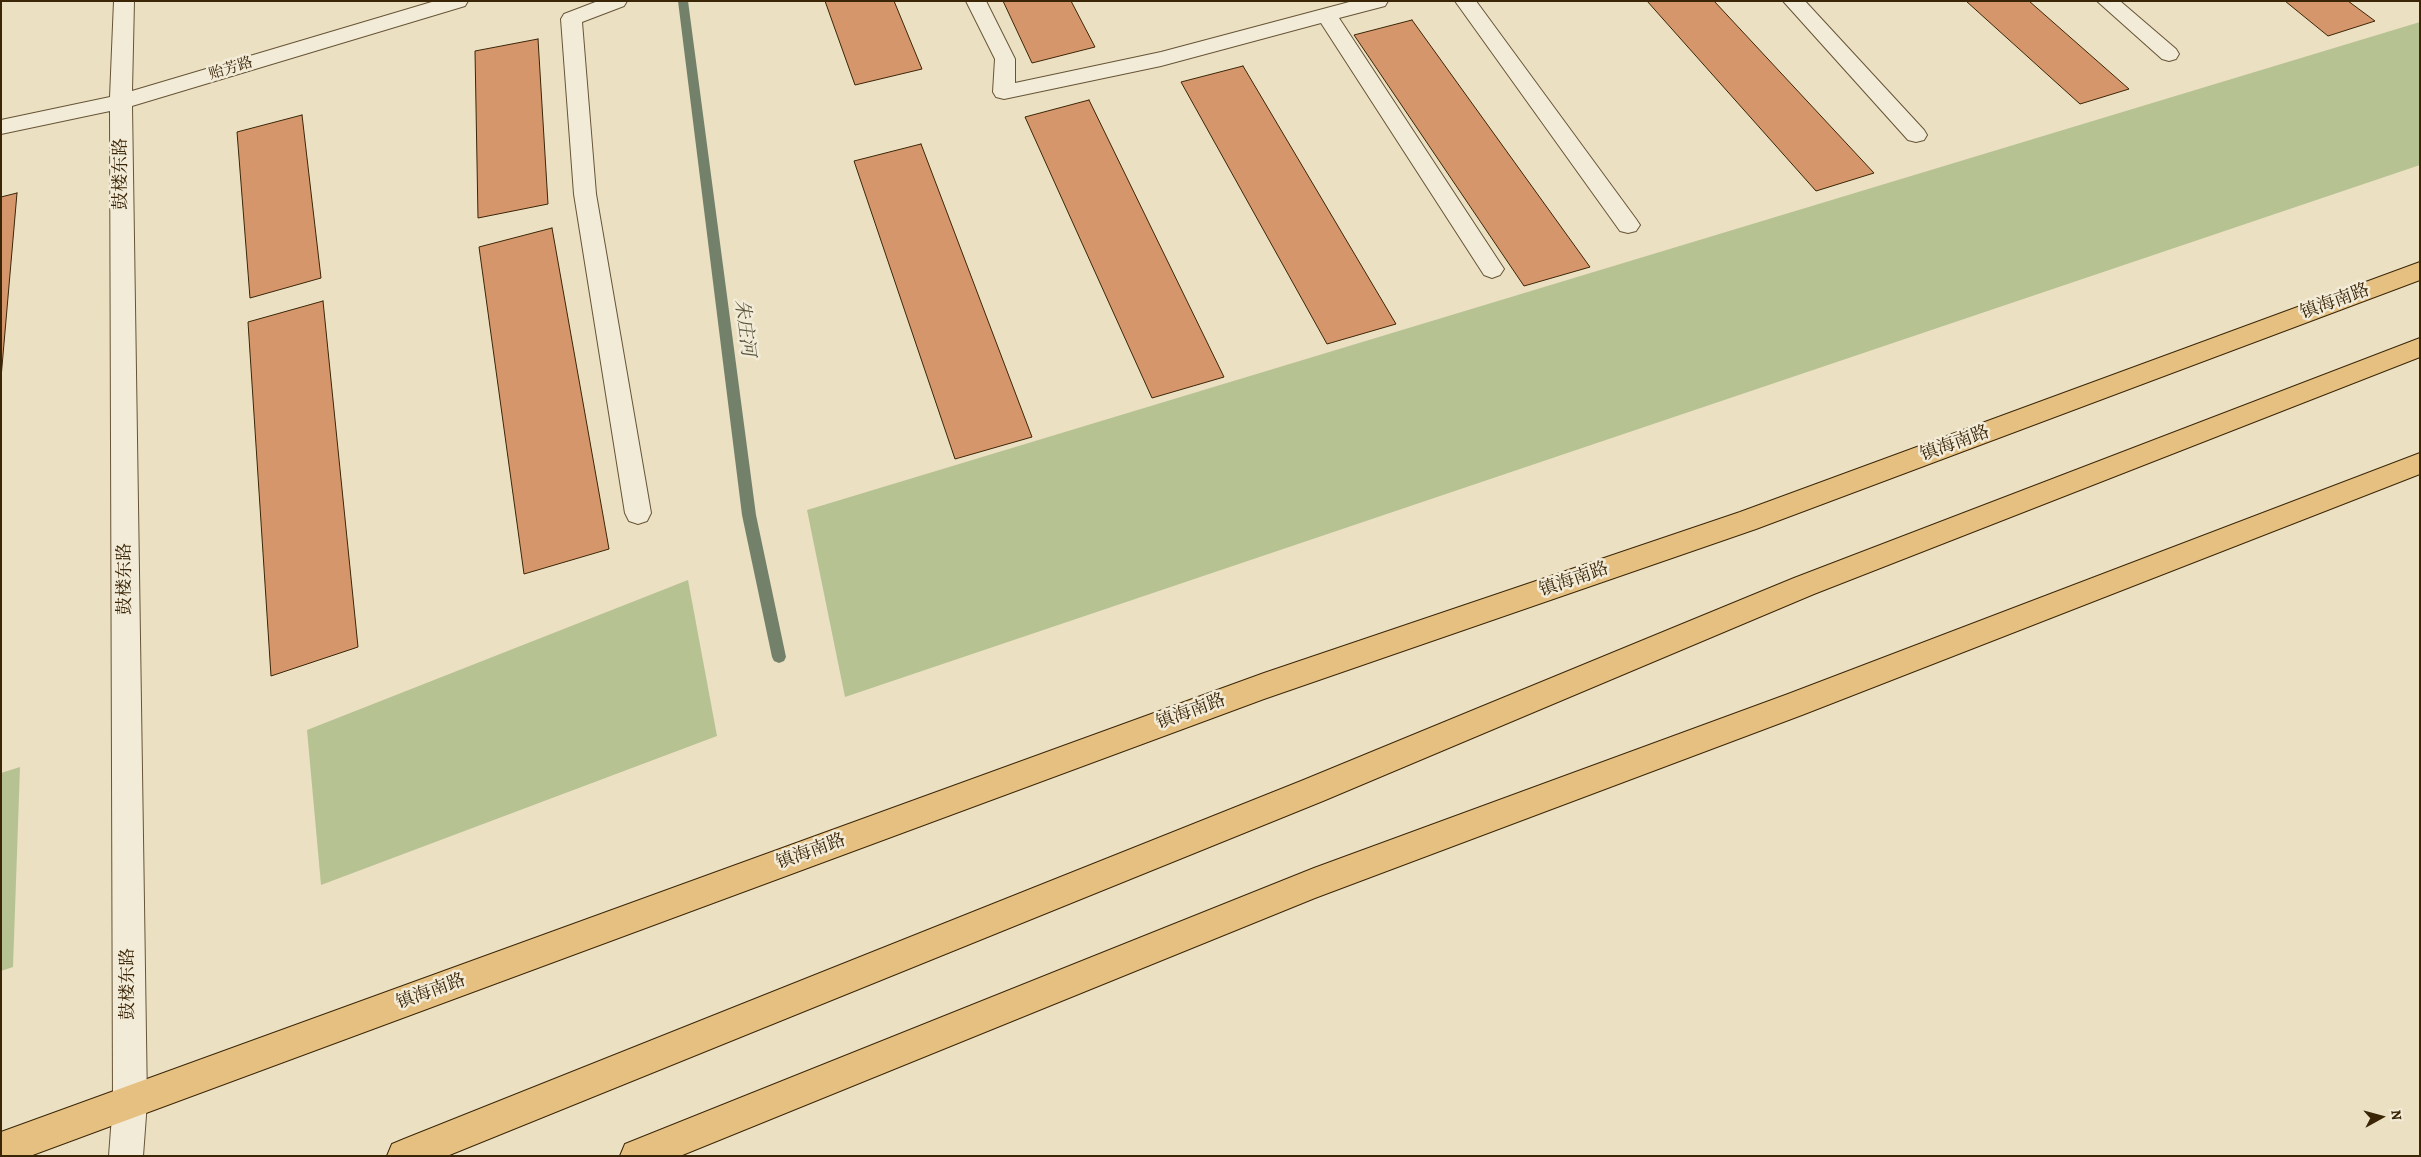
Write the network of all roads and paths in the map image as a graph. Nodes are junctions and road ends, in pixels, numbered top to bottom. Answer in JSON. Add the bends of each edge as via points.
{"nodes":[{"id":1,"x":124,"y":1,"type":"edge"},
{"id":2,"x":458,"y":1,"type":"edge"},
{"id":3,"x":617,"y":1,"type":"edge"},
{"id":4,"x":976,"y":1,"type":"edge"},
{"id":5,"x":1378,"y":1,"type":"edge"},
{"id":6,"x":1465,"y":1,"type":"edge"},
{"id":7,"x":1793,"y":1,"type":"edge"},
{"id":8,"x":2107,"y":1,"type":"edge"},
{"id":9,"x":1327,"y":16,"type":"junction"},
{"id":10,"x":2169,"y":54,"type":"dead end"},
{"id":11,"x":122,"y":102,"type":"junction"},
{"id":12,"x":1,"y":127,"type":"edge"},
{"id":13,"x":1916,"y":135,"type":"dead end"},
{"id":14,"x":1628,"y":224,"type":"dead end"},
{"id":15,"x":1492,"y":269,"type":"dead end"},
{"id":16,"x":2420,"y":271,"type":"edge"},
{"id":17,"x":2420,"y":346,"type":"edge"},
{"id":18,"x":2420,"y":463,"type":"edge"},
{"id":19,"x":638,"y":513,"type":"dead end"},
{"id":20,"x":130,"y":1102,"type":"junction"},
{"id":21,"x":1,"y":1149,"type":"edge"},
{"id":22,"x":126,"y":1156,"type":"edge"},
{"id":23,"x":404,"y":1156,"type":"edge"},
{"id":24,"x":637,"y":1156,"type":"edge"}],
"edges":[{"from":1,"to":11,"type":"street","name":"鼓楼东路"},
{"from":2,"to":11,"type":"street","name":"贻芳路"},
{"from":3,"to":19,"type":"street","via":[[571,19],[585,194]]},
{"from":4,"to":9,"type":"street","via":[[1005,60],[1004,92],[1162,59]]},
{"from":5,"to":9,"type":"street"},
{"from":6,"to":14,"type":"street"},
{"from":7,"to":13,"type":"street"},
{"from":8,"to":10,"type":"street"},
{"from":9,"to":15,"type":"street"},
{"from":11,"to":12,"type":"street","name":"贻芳路"},
{"from":11,"to":20,"type":"street","name":"鼓楼东路"},
{"from":16,"to":20,"type":"highway","name":"镇海南路","via":[[1747,522],[1264,686]]},
{"from":17,"to":23,"type":"highway","via":[[1804,586],[1312,791]]},
{"from":18,"to":24,"type":"highway","via":[[1792,706],[1314,883]]},
{"from":20,"to":21,"type":"highway","name":"镇海南路"},
{"from":20,"to":22,"type":"street","name":"鼓楼东路"}]}
